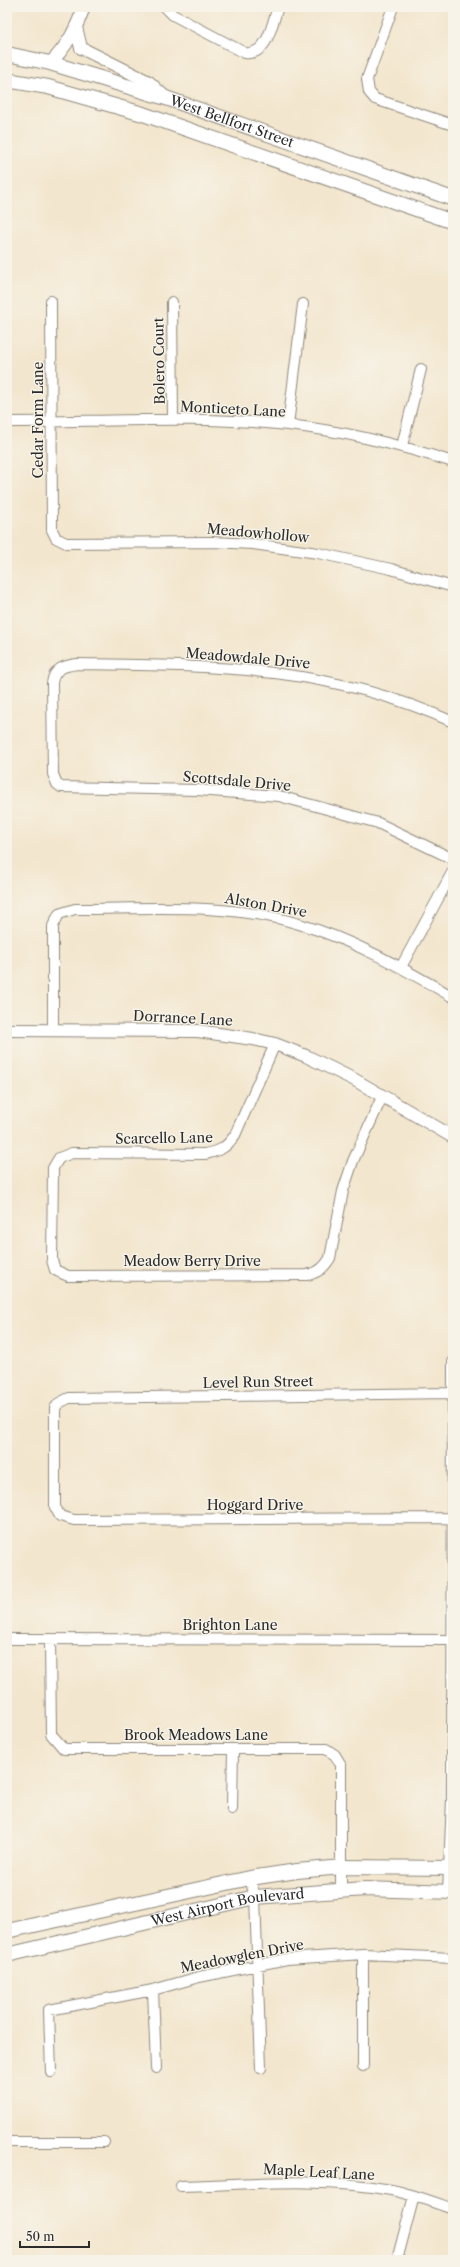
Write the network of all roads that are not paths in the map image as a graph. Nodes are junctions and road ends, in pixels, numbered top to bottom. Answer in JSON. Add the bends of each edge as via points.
{"nodes":[{"id":1,"x":84,"y":7,"type":"edge"},
{"id":2,"x":166,"y":7,"type":"edge"},
{"id":3,"x":278,"y":7,"type":"edge"},
{"id":4,"x":393,"y":7,"type":"edge"},
{"id":5,"x":76,"y":27,"type":"junction"},
{"id":6,"x":7,"y":54,"type":"edge"},
{"id":7,"x":50,"y":62,"type":"junction"},
{"id":8,"x":7,"y":80,"type":"edge"},
{"id":9,"x":166,"y":98,"type":"junction"},
{"id":10,"x":230,"y":121,"type":"junction"},
{"id":11,"x":453,"y":125,"type":"edge"},
{"id":12,"x":224,"y":141,"type":"junction"},
{"id":13,"x":411,"y":184,"type":"junction"},
{"id":14,"x":453,"y":199,"type":"edge"},
{"id":15,"x":406,"y":206,"type":"junction"},
{"id":16,"x":453,"y":222,"type":"edge"},
{"id":17,"x":51,"y":301,"type":"dead end"},
{"id":18,"x":172,"y":302,"type":"dead end"},
{"id":19,"x":303,"y":304,"type":"dead end"},
{"id":20,"x":421,"y":368,"type":"dead end"},
{"id":21,"x":173,"y":420,"type":"junction"},
{"id":22,"x":7,"y":422,"type":"edge"},
{"id":23,"x":52,"y":422,"type":"junction"},
{"id":24,"x":288,"y":425,"type":"junction"},
{"id":25,"x":402,"y":446,"type":"junction"},
{"id":26,"x":453,"y":462,"type":"edge"},
{"id":27,"x":56,"y":538,"type":"joint"},
{"id":28,"x":453,"y":588,"type":"edge"},
{"id":29,"x":453,"y":722,"type":"edge"},
{"id":30,"x":57,"y":784,"type":"joint"},
{"id":31,"x":453,"y":859,"type":"edge"},
{"id":32,"x":453,"y":871,"type":"edge"},
{"id":33,"x":401,"y":967,"type":"junction"},
{"id":34,"x":453,"y":997,"type":"edge"},
{"id":35,"x":7,"y":1030,"type":"edge"},
{"id":36,"x":53,"y":1030,"type":"junction"},
{"id":37,"x":276,"y":1044,"type":"junction"},
{"id":38,"x":382,"y":1097,"type":"junction"},
{"id":39,"x":453,"y":1137,"type":"edge"},
{"id":40,"x":59,"y":1273,"type":"joint"},
{"id":41,"x":453,"y":1362,"type":"edge"},
{"id":42,"x":452,"y":1394,"type":"edge"},
{"id":43,"x":60,"y":1516,"type":"joint"},
{"id":44,"x":452,"y":1518,"type":"edge"},
{"id":45,"x":7,"y":1639,"type":"edge"},
{"id":46,"x":50,"y":1639,"type":"junction"},
{"id":47,"x":453,"y":1640,"type":"edge"},
{"id":48,"x":233,"y":1749,"type":"junction"},
{"id":49,"x":452,"y":1799,"type":"edge"},
{"id":50,"x":232,"y":1809,"type":"dead end"},
{"id":51,"x":342,"y":1867,"type":"junction"},
{"id":52,"x":451,"y":1868,"type":"edge"},
{"id":53,"x":250,"y":1878,"type":"junction"},
{"id":54,"x":341,"y":1890,"type":"junction"},
{"id":55,"x":451,"y":1892,"type":"edge"},
{"id":56,"x":255,"y":1897,"type":"junction"},
{"id":57,"x":7,"y":1921,"type":"edge"},
{"id":58,"x":14,"y":1930,"type":"edge"},
{"id":59,"x":363,"y":1954,"type":"junction"},
{"id":60,"x":7,"y":1956,"type":"edge"},
{"id":61,"x":453,"y":1958,"type":"edge"},
{"id":62,"x":257,"y":1964,"type":"junction"},
{"id":63,"x":153,"y":1990,"type":"junction"},
{"id":64,"x":363,"y":2066,"type":"dead end"},
{"id":65,"x":156,"y":2068,"type":"dead end"},
{"id":66,"x":261,"y":2068,"type":"dead end"},
{"id":67,"x":51,"y":2072,"type":"dead end"},
{"id":68,"x":7,"y":2142,"type":"edge"},
{"id":69,"x":104,"y":2142,"type":"dead end"},
{"id":70,"x":181,"y":2186,"type":"dead end"},
{"id":71,"x":414,"y":2196,"type":"junction"},
{"id":72,"x":453,"y":2209,"type":"edge"},
{"id":73,"x":397,"y":2260,"type":"edge"}],
"edges":[{"from":1,"to":5,"type":"street"},
{"from":2,"to":3,"type":"street","via":[[173,15],[250,54],[260,50],[264,44]]},
{"from":4,"to":11,"type":"street","via":[[367,79],[367,86],[375,99]]},
{"from":5,"to":7,"type":"street","via":[[62,52]]},
{"from":5,"to":9,"type":"street","via":[[81,48],[149,82]]},
{"from":6,"to":7,"type":"main road","name":"West Bellfort Street"},
{"from":7,"to":9,"type":"main road","name":"West Bellfort Street"},
{"from":8,"to":12,"type":"main road","name":"West Bellfort Street","via":[[48,87],[111,104]]},
{"from":9,"to":10,"type":"main road","name":"West Bellfort Street"},
{"from":10,"to":12,"type":"main road"},
{"from":10,"to":13,"type":"main road","name":"West Bellfort Street"},
{"from":12,"to":15,"type":"main road","name":"West Bellfort Street"},
{"from":13,"to":14,"type":"main road","name":"West Bellfort Street"},
{"from":13,"to":15,"type":"main road"},
{"from":15,"to":16,"type":"main road","name":"West Bellfort Street"},
{"from":17,"to":23,"type":"street","name":"Cedar Form Lane"},
{"from":18,"to":21,"type":"street","name":"Bolero Court"},
{"from":19,"to":24,"type":"street"},
{"from":20,"to":25,"type":"street"},
{"from":21,"to":23,"type":"street","name":"Monticeto Lane"},
{"from":21,"to":24,"type":"street","name":"Monticeto Lane"},
{"from":22,"to":23,"type":"street","name":"Monticeto Lane"},
{"from":23,"to":27,"type":"street","name":"Cedar Form Lane","via":[[52,530]]},
{"from":24,"to":25,"type":"street","name":"Monticeto Lane"},
{"from":25,"to":26,"type":"street","name":"Monticeto Lane"},
{"from":27,"to":28,"type":"street","name":"Meadowhollow","via":[[66,543],[212,542],[260,545],[318,553],[384,567]]},
{"from":29,"to":30,"type":"street","name":"Meadowdale Drive","via":[[391,698],[310,677],[204,666],[77,664],[59,669],[53,675],[53,774]]},
{"from":30,"to":31,"type":"street","name":"Scottsdale Drive","via":[[61,787],[197,790],[279,796],[378,823]]},
{"from":32,"to":33,"type":"street"},
{"from":33,"to":34,"type":"street","name":"Alston Drive"},
{"from":33,"to":36,"type":"street","name":"Alston Drive","via":[[338,938],[299,924],[252,914],[208,910],[75,909],[59,914],[53,926]]},
{"from":35,"to":36,"type":"street","name":"Dorrance Lane"},
{"from":36,"to":37,"type":"street","name":"Dorrance Lane","via":[[198,1031]]},
{"from":37,"to":38,"type":"street","name":"Dorrance Lane","via":[[306,1056]]},
{"from":37,"to":40,"type":"street","name":"Scarcello Lane","via":[[235,1135],[227,1147],[218,1152],[72,1153],[59,1158],[53,1168],[52,1245],[52,1260],[55,1270]]},
{"from":38,"to":39,"type":"street","name":"Dorrance Lane"},
{"from":38,"to":40,"type":"street","name":"Meadow Berry Drive","via":[[353,1161],[343,1191],[330,1258],[324,1268],[317,1273],[68,1276]]},
{"from":41,"to":42,"type":"street"},
{"from":42,"to":43,"type":"street","name":"Level Run Street","via":[[69,1398],[55,1408],[55,1506]]},
{"from":42,"to":44,"type":"street"},
{"from":43,"to":44,"type":"street","name":"Hoggard Drive","via":[[74,1520]]},
{"from":44,"to":47,"type":"street"},
{"from":45,"to":46,"type":"street","name":"Brighton Lane"},
{"from":46,"to":47,"type":"street","name":"Brighton Lane"},
{"from":46,"to":48,"type":"street","name":"Brook Meadows Lane","via":[[51,1734],[64,1748]]},
{"from":47,"to":49,"type":"street"},
{"from":48,"to":50,"type":"street"},
{"from":48,"to":51,"type":"street","name":"Brook Meadows Lane","via":[[326,1748],[335,1755],[341,1765]]},
{"from":49,"to":52,"type":"street"},
{"from":51,"to":52,"type":"main road","name":"West Airport Boulevard"},
{"from":51,"to":53,"type":"main road","name":"West Airport Boulevard"},
{"from":51,"to":54,"type":"street"},
{"from":52,"to":55,"type":"street"},
{"from":53,"to":56,"type":"street"},
{"from":53,"to":58,"type":"main road","name":"West Airport Boulevard"},
{"from":54,"to":55,"type":"main road","name":"West Airport Boulevard","via":[[397,1889]]},
{"from":54,"to":56,"type":"main road","name":"West Airport Boulevard"},
{"from":56,"to":60,"type":"main road","name":"West Airport Boulevard"},
{"from":56,"to":62,"type":"street"},
{"from":57,"to":58,"type":"main road"},
{"from":59,"to":61,"type":"street","name":"Meadowglen Drive"},
{"from":59,"to":62,"type":"street","name":"Meadowglen Drive","via":[[320,1956]]},
{"from":59,"to":64,"type":"street"},
{"from":62,"to":63,"type":"street","name":"Meadowglen Drive"},
{"from":62,"to":66,"type":"street"},
{"from":63,"to":65,"type":"street"},
{"from":63,"to":67,"type":"street","name":"Meadowglen Drive","via":[[49,2010]]},
{"from":68,"to":69,"type":"street"},
{"from":70,"to":71,"type":"street","name":"Maple Leaf Lane","via":[[277,2182],[340,2184],[391,2190]]},
{"from":71,"to":72,"type":"street","name":"Maple Leaf Lane"},
{"from":71,"to":73,"type":"street"}]}
